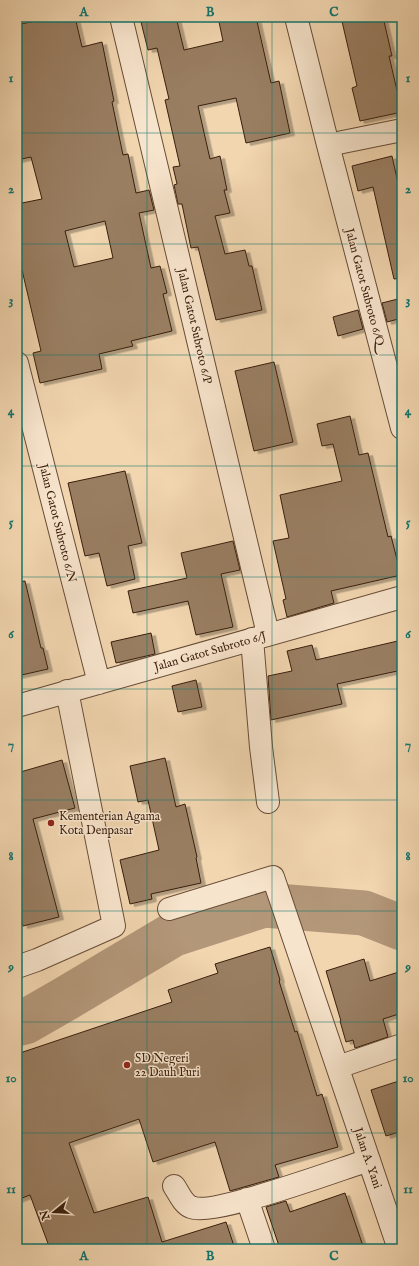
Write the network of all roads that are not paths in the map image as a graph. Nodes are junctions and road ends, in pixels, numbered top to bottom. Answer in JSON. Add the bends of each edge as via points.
{"nodes":[{"id":1,"x":121,"y":17,"type":"edge"},
{"id":2,"x":297,"y":20,"type":"edge"},
{"id":3,"x":402,"y":130,"type":"edge"},
{"id":4,"x":328,"y":146,"type":"junction"},
{"id":5,"x":17,"y":363,"type":"edge"},
{"id":6,"x":402,"y":428,"type":"edge"},
{"id":7,"x":402,"y":597,"type":"edge"},
{"id":8,"x":260,"y":637,"type":"junction"},
{"id":9,"x":99,"y":682,"type":"junction"},
{"id":10,"x":67,"y":691,"type":"junction"},
{"id":11,"x":17,"y":706,"type":"edge"},
{"id":12,"x":268,"y":802,"type":"dead end"},
{"id":13,"x":169,"y":909,"type":"dead end"},
{"id":14,"x":17,"y":967,"type":"edge"},
{"id":15,"x":402,"y":1045,"type":"edge"},
{"id":16,"x":338,"y":1067,"type":"junction"},
{"id":17,"x":369,"y":1160,"type":"junction"},
{"id":18,"x":174,"y":1186,"type":"dead end"},
{"id":19,"x":247,"y":1199,"type":"junction"},
{"id":20,"x":264,"y":1249,"type":"edge"},
{"id":21,"x":399,"y":1249,"type":"edge"}],
"edges":[{"from":1,"to":8,"type":"street","name":"Jalan Gatot Subroto 6/P"},
{"from":2,"to":4,"type":"street","name":"Jalan Gatot Subroto 6/Q"},
{"from":3,"to":4,"type":"street"},
{"from":4,"to":6,"type":"street","name":"Jalan Gatot Subroto 6/Q"},
{"from":5,"to":9,"type":"street","name":"Jalan Gatot Subroto 6/N"},
{"from":7,"to":8,"type":"street","name":"Jalan Gatot Subroto 6/J"},
{"from":8,"to":9,"type":"street","name":"Jalan Gatot Subroto 6/J"},
{"from":8,"to":12,"type":"street","name":"Jalan Gatot Subroto 6/P","via":[[261,747]]},
{"from":9,"to":10,"type":"street","name":"Jalan Gatot Subroto 6/J"},
{"from":10,"to":11,"type":"street","name":"Jalan Gatot Subroto 6/J"},
{"from":10,"to":14,"type":"street","via":[[114,926]]},
{"from":13,"to":16,"type":"street","name":"Jalan A. Yani","via":[[274,881]]},
{"from":15,"to":16,"type":"street"},
{"from":16,"to":17,"type":"street","name":"Jalan A. Yani"},
{"from":17,"to":19,"type":"street"},
{"from":17,"to":21,"type":"street","name":"Jalan A. Yani"},
{"from":18,"to":19,"type":"street","via":[[186,1204],[193,1208],[231,1204]]},
{"from":19,"to":20,"type":"street"}]}
